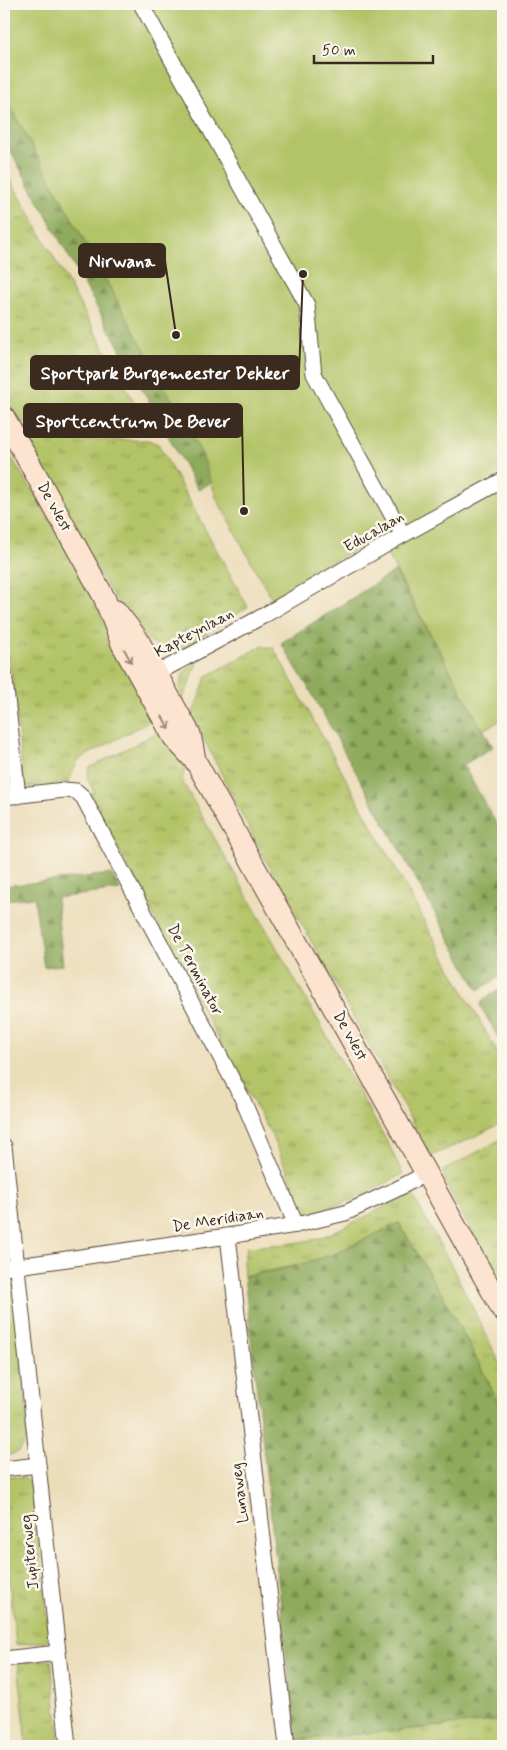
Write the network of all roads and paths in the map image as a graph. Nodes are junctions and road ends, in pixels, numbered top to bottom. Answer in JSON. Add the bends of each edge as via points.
{"nodes":[{"id":1,"x":141,"y":4,"type":"edge"},
{"id":2,"x":6,"y":425,"type":"edge"},
{"id":3,"x":503,"y":480,"type":"edge"},
{"id":4,"x":403,"y":535,"type":"junction"},
{"id":5,"x":262,"y":616,"type":"joint"},
{"id":6,"x":4,"y":672,"type":"edge"},
{"id":7,"x":149,"y":677,"type":"junction"},
{"id":8,"x":11,"y":797,"type":"edge"},
{"id":9,"x":4,"y":1146,"type":"edge"},
{"id":10,"x":427,"y":1173,"type":"junction"},
{"id":11,"x":296,"y":1225,"type":"junction"},
{"id":12,"x":228,"y":1236,"type":"junction"},
{"id":13,"x":10,"y":1267,"type":"edge"},
{"id":14,"x":503,"y":1311,"type":"edge"},
{"id":15,"x":38,"y":1465,"type":"junction"},
{"id":16,"x":4,"y":1469,"type":"edge"},
{"id":17,"x":58,"y":1653,"type":"junction"},
{"id":18,"x":4,"y":1659,"type":"edge"},
{"id":19,"x":68,"y":1746,"type":"edge"},
{"id":20,"x":287,"y":1746,"type":"edge"}],
"edges":[{"from":1,"to":4,"type":"street","via":[[308,305],[314,374]]},
{"from":2,"to":7,"type":"main road","name":"De West","via":[[104,597],[122,644]]},
{"from":3,"to":4,"type":"street","name":"Educalaan"},
{"from":4,"to":5,"type":"street","name":"Educalaan"},
{"from":5,"to":7,"type":"street","name":"Kapteynlaan"},
{"from":6,"to":8,"type":"street"},
{"from":7,"to":10,"type":"main road","name":"De West","via":[[174,738],[196,762]]},
{"from":8,"to":11,"type":"street","name":"De Terminator","via":[[64,790],[76,791],[83,797],[242,1098]]},
{"from":9,"to":13,"type":"street","name":"Jupiterweg"},
{"from":10,"to":11,"type":"street","name":"De Meridiaan","via":[[345,1213]]},
{"from":10,"to":14,"type":"main road","name":"De West"},
{"from":11,"to":12,"type":"street","name":"De Meridiaan"},
{"from":12,"to":13,"type":"street","name":"De Meridiaan"},
{"from":12,"to":20,"type":"street","name":"Lunaweg"},
{"from":13,"to":15,"type":"street","name":"Jupiterweg"},
{"from":15,"to":16,"type":"street"},
{"from":15,"to":17,"type":"street","name":"Jupiterweg"},
{"from":17,"to":18,"type":"street"},
{"from":17,"to":19,"type":"street","name":"Jupiterweg"}]}
